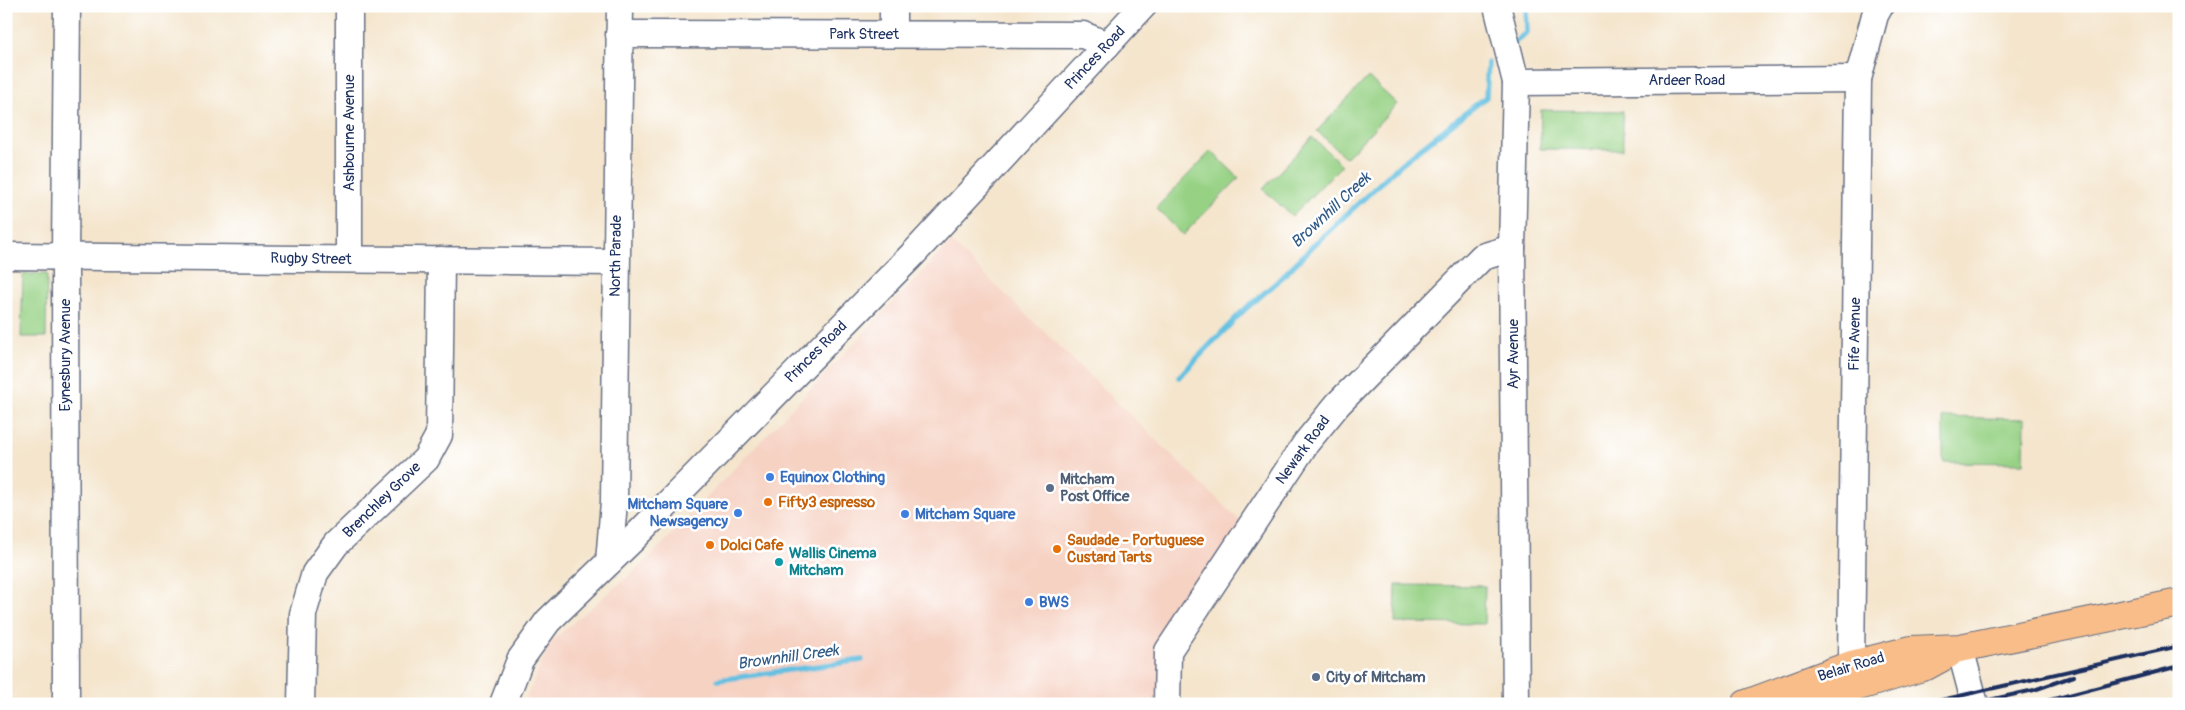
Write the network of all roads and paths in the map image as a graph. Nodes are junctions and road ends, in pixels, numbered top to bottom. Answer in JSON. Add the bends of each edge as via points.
{"nodes":[{"id":1,"x":67,"y":6,"type":"edge"},
{"id":2,"x":349,"y":6,"type":"edge"},
{"id":3,"x":620,"y":6,"type":"edge"},
{"id":4,"x":893,"y":6,"type":"edge"},
{"id":5,"x":1142,"y":6,"type":"edge"},
{"id":6,"x":1497,"y":6,"type":"edge"},
{"id":7,"x":1880,"y":6,"type":"edge"},
{"id":8,"x":619,"y":34,"type":"junction"},
{"id":9,"x":893,"y":34,"type":"junction"},
{"id":10,"x":1107,"y":45,"type":"junction"},
{"id":11,"x":1514,"y":73,"type":"junction"},
{"id":12,"x":1858,"y":79,"type":"junction"},
{"id":13,"x":1512,"y":248,"type":"junction"},
{"id":14,"x":6,"y":256,"type":"edge"},
{"id":15,"x":65,"y":256,"type":"junction"},
{"id":16,"x":349,"y":259,"type":"junction"},
{"id":17,"x":441,"y":260,"type":"junction"},
{"id":18,"x":616,"y":262,"type":"junction"},
{"id":19,"x":614,"y":505,"type":"junction"},
{"id":20,"x":650,"y":522,"type":"junction"},
{"id":21,"x":609,"y":562,"type":"junction"},
{"id":22,"x":2179,"y":603,"type":"edge"},
{"id":23,"x":1960,"y":648,"type":"junction"},
{"id":24,"x":1851,"y":665,"type":"junction"},
{"id":25,"x":66,"y":704,"type":"edge"},
{"id":26,"x":301,"y":704,"type":"edge"},
{"id":27,"x":503,"y":704,"type":"edge"},
{"id":28,"x":1167,"y":704,"type":"edge"},
{"id":29,"x":1516,"y":704,"type":"edge"},
{"id":30,"x":1746,"y":704,"type":"edge"},
{"id":31,"x":1798,"y":704,"type":"edge"},
{"id":32,"x":1975,"y":704,"type":"edge"}],
"edges":[{"from":1,"to":15,"type":"street","name":"Eynesbury Avenue"},
{"from":2,"to":16,"type":"street","name":"Ashbourne Avenue"},
{"from":3,"to":8,"type":"street","name":"North Parade"},
{"from":4,"to":9,"type":"street"},
{"from":5,"to":10,"type":"street","name":"Princes Road"},
{"from":6,"to":11,"type":"street","name":"Ayr Avenue"},
{"from":7,"to":12,"type":"street","name":"Fife Avenue"},
{"from":8,"to":9,"type":"street","name":"Park Street"},
{"from":8,"to":18,"type":"street","name":"North Parade"},
{"from":9,"to":10,"type":"street","name":"Park Street","via":[[1083,35]]},
{"from":10,"to":20,"type":"street","name":"Princes Road","via":[[914,253]]},
{"from":11,"to":12,"type":"street","name":"Ardeer Road"},
{"from":11,"to":13,"type":"street","name":"Ayr Avenue"},
{"from":12,"to":24,"type":"street","name":"Fife Avenue"},
{"from":13,"to":28,"type":"street","name":"Newark Road","via":[[1482,258],[1338,404],[1306,443],[1168,651]]},
{"from":13,"to":29,"type":"street","name":"Ayr Avenue"},
{"from":14,"to":15,"type":"street","name":"Rugby Street"},
{"from":15,"to":16,"type":"street","name":"Rugby Street"},
{"from":15,"to":25,"type":"street","name":"Eynesbury Avenue"},
{"from":16,"to":17,"type":"street","name":"Rugby Street"},
{"from":17,"to":18,"type":"street","name":"Rugby Street"},
{"from":17,"to":26,"type":"street","name":"Brenchley Grove","via":[[439,435],[426,459],[336,544],[315,573],[303,614]]},
{"from":18,"to":19,"type":"street","name":"North Parade"},
{"from":19,"to":20,"type":"street","via":[[629,518]]},
{"from":19,"to":21,"type":"street","name":"North Parade"},
{"from":20,"to":21,"type":"street","name":"Princes Road"},
{"from":21,"to":27,"type":"street","name":"Princes Road","via":[[548,621],[520,660]]},
{"from":22,"to":23,"type":"main road","name":"Belair Road"},
{"from":23,"to":24,"type":"main road","name":"Belair Road","via":[[1911,650]]},
{"from":23,"to":31,"type":"main road","name":"Belair Road","via":[[1926,666]]},
{"from":23,"to":32,"type":"street"},
{"from":24,"to":30,"type":"main road","name":"Belair Road"}]}
